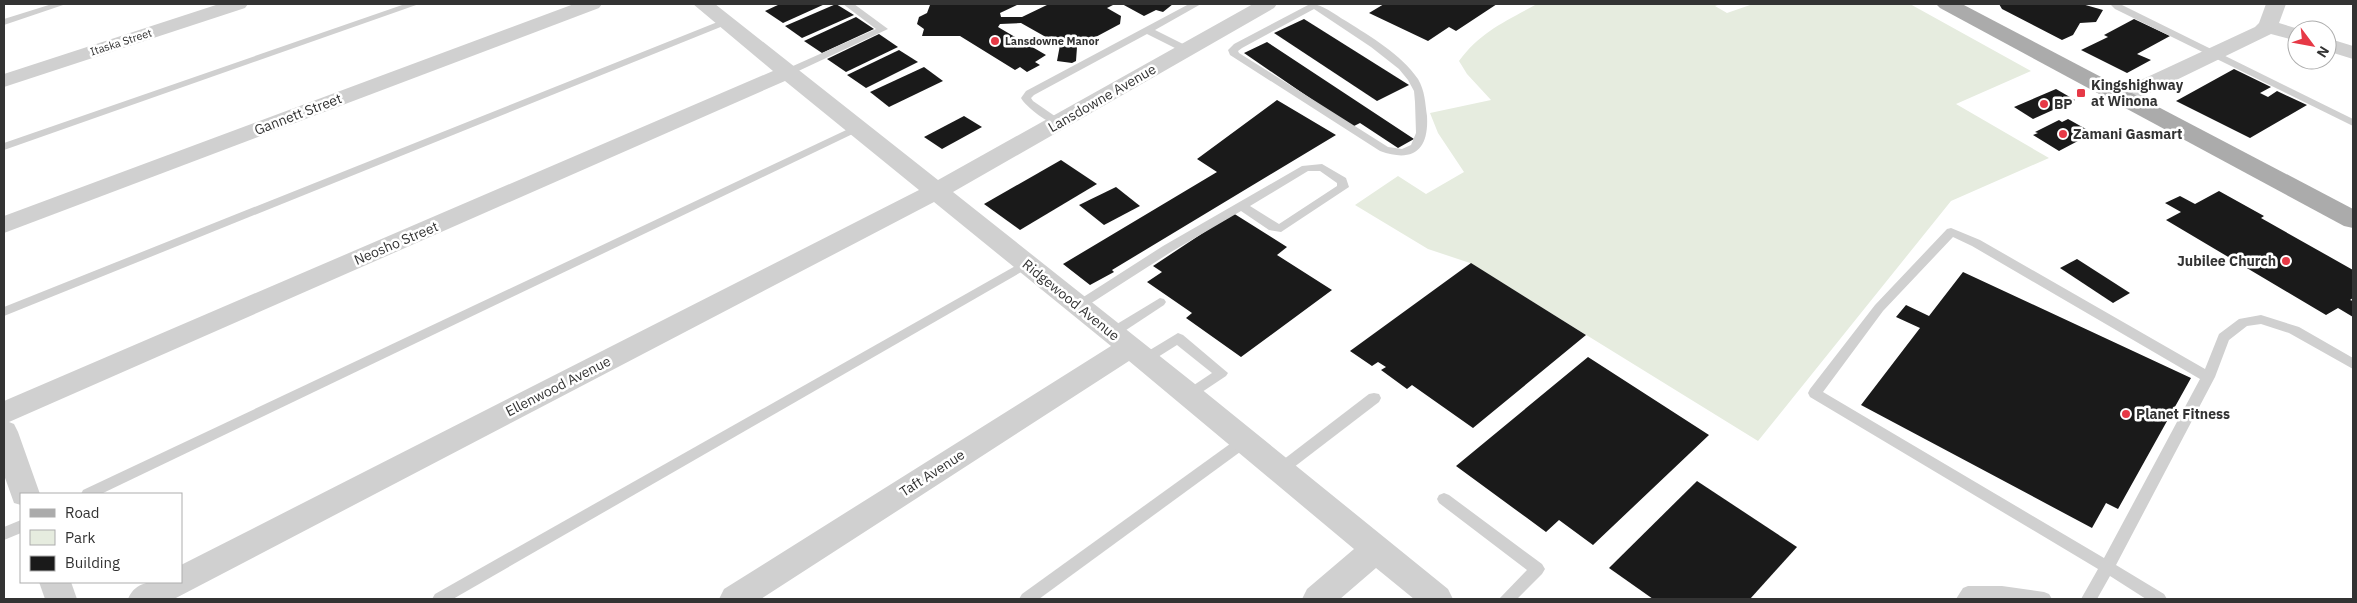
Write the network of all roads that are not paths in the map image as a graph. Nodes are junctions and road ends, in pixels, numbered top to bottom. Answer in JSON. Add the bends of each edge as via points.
{"nodes":[{"id":1,"x":61,"y":4,"type":"edge"},
{"id":2,"x":238,"y":4,"type":"edge"},
{"id":3,"x":414,"y":4,"type":"edge"},
{"id":4,"x":592,"y":4,"type":"edge"},
{"id":5,"x":848,"y":4,"type":"edge"},
{"id":6,"x":1196,"y":4,"type":"edge"},
{"id":7,"x":1267,"y":4,"type":"edge"},
{"id":8,"x":1335,"y":4,"type":"edge"},
{"id":9,"x":2116,"y":4,"type":"edge"},
{"id":10,"x":2276,"y":4,"type":"edge"},
{"id":11,"x":1313,"y":6,"type":"edge"},
{"id":12,"x":1959,"y":6,"type":"edge"},
{"id":13,"x":712,"y":9,"type":"edge"},
{"id":14,"x":4,"y":22,"type":"edge"},
{"id":15,"x":2268,"y":26,"type":"junction"},
{"id":16,"x":1147,"y":30,"type":"junction"},
{"id":17,"x":2287,"y":32,"type":"edge"},
{"id":18,"x":2337,"y":47,"type":"edge"},
{"id":19,"x":1187,"y":50,"type":"junction"},
{"id":20,"x":2353,"y":52,"type":"edge"},
{"id":21,"x":2214,"y":54,"type":"junction"},
{"id":22,"x":788,"y":72,"type":"junction"},
{"id":23,"x":4,"y":81,"type":"edge"},
{"id":24,"x":2123,"y":97,"type":"junction"},
{"id":25,"x":1058,"y":123,"type":"junction"},
{"id":26,"x":2353,"y":123,"type":"edge"},
{"id":27,"x":858,"y":127,"type":"junction"},
{"id":28,"x":4,"y":147,"type":"edge"},
{"id":29,"x":935,"y":191,"type":"junction"},
{"id":30,"x":1240,"y":205,"type":"junction"},
{"id":31,"x":2353,"y":220,"type":"edge"},
{"id":32,"x":4,"y":225,"type":"edge"},
{"id":33,"x":1026,"y":264,"type":"junction"},
{"id":34,"x":1160,"y":302,"type":"dead end"},
{"id":35,"x":1078,"y":306,"type":"junction"},
{"id":36,"x":4,"y":312,"type":"edge"},
{"id":37,"x":1129,"y":346,"type":"junction"},
{"id":38,"x":2353,"y":364,"type":"edge"},
{"id":39,"x":2208,"y":377,"type":"junction"},
{"id":40,"x":1190,"y":395,"type":"junction"},
{"id":41,"x":1374,"y":398,"type":"dead end"},
{"id":42,"x":4,"y":413,"type":"edge"},
{"id":43,"x":4,"y":432,"type":"edge"},
{"id":44,"x":1246,"y":440,"type":"junction"},
{"id":45,"x":1280,"y":470,"type":"junction"},
{"id":46,"x":25,"y":493,"type":"edge"},
{"id":47,"x":90,"y":493,"type":"edge"},
{"id":48,"x":1444,"y":499,"type":"dead end"},
{"id":49,"x":20,"y":526,"type":"edge"},
{"id":50,"x":4,"y":534,"type":"edge"},
{"id":51,"x":1376,"y":550,"type":"junction"},
{"id":52,"x":2106,"y":567,"type":"junction"},
{"id":53,"x":182,"y":580,"type":"edge"},
{"id":54,"x":55,"y":583,"type":"edge"},
{"id":55,"x":176,"y":583,"type":"edge"},
{"id":56,"x":61,"y":599,"type":"edge"},
{"id":57,"x":144,"y":599,"type":"edge"},
{"id":58,"x":440,"y":599,"type":"edge"},
{"id":59,"x":735,"y":599,"type":"edge"},
{"id":60,"x":1027,"y":599,"type":"edge"},
{"id":61,"x":1318,"y":599,"type":"edge"},
{"id":62,"x":1437,"y":599,"type":"edge"},
{"id":63,"x":1507,"y":599,"type":"edge"},
{"id":64,"x":1964,"y":599,"type":"edge"},
{"id":65,"x":2044,"y":599,"type":"edge"},
{"id":66,"x":2089,"y":599,"type":"edge"},
{"id":67,"x":2159,"y":599,"type":"edge"}],
"edges":[{"from":1,"to":14,"type":"lane"},
{"from":2,"to":23,"type":"street","name":"Itaska Street"},
{"from":3,"to":28,"type":"lane"},
{"from":4,"to":32,"type":"street","name":"Gannett Street"},
{"from":5,"to":22,"type":"lane","via":[[883,29]]},
{"from":6,"to":16,"type":"lane"},
{"from":7,"to":19,"type":"street","name":"Lansdowne Avenue"},
{"from":8,"to":11,"type":"lane","via":[[1329,8]]},
{"from":9,"to":21,"type":"lane","via":[[2118,8]]},
{"from":10,"to":15,"type":"street"},
{"from":11,"to":11,"type":"lane","via":[[1385,52],[1407,72],[1419,91],[1422,118],[1418,145],[1404,153],[1384,149],[1235,55],[1233,50],[1238,46]]},
{"from":12,"to":24,"type":"main road"},
{"from":13,"to":22,"type":"street","name":"Ridgewood Avenue"},
{"from":13,"to":36,"type":"lane"},
{"from":15,"to":17,"type":"street"},
{"from":15,"to":21,"type":"street"},
{"from":16,"to":19,"type":"lane"},
{"from":16,"to":25,"type":"lane","via":[[1030,93],[1026,98],[1029,103]]},
{"from":18,"to":20,"type":"street"},
{"from":19,"to":25,"type":"street","name":"Lansdowne Avenue"},
{"from":21,"to":24,"type":"street"},
{"from":21,"to":26,"type":"lane"},
{"from":22,"to":27,"type":"street","name":"Ridgewood Avenue"},
{"from":22,"to":42,"type":"street","name":"Neosho Street"},
{"from":24,"to":31,"type":"main road"},
{"from":25,"to":29,"type":"street","name":"Lansdowne Avenue"},
{"from":27,"to":29,"type":"street","name":"Ridgewood Avenue"},
{"from":27,"to":47,"type":"lane"},
{"from":29,"to":33,"type":"street","name":"Ridgewood Avenue"},
{"from":29,"to":53,"type":"street","name":"Ellenwood Avenue"},
{"from":30,"to":30,"type":"lane","via":[[1273,227],[1281,228],[1343,187],[1342,181],[1322,167],[1314,166]]},
{"from":30,"to":35,"type":"lane"},
{"from":33,"to":35,"type":"street","name":"Ridgewood Avenue"},
{"from":33,"to":58,"type":"lane"},
{"from":34,"to":37,"type":"lane"},
{"from":35,"to":37,"type":"street","name":"Ridgewood Avenue"},
{"from":37,"to":40,"type":"street","name":"Ridgewood Avenue"},
{"from":37,"to":40,"type":"lane","via":[[1178,338],[1221,372]]},
{"from":37,"to":59,"type":"street","name":"Taft Avenue"},
{"from":38,"to":39,"type":"lane","via":[[2294,330],[2250,319],[2224,336]]},
{"from":39,"to":52,"type":"lane"},
{"from":39,"to":52,"type":"lane","via":[[1976,243],[1951,232],[1880,308],[1815,393]]},
{"from":40,"to":44,"type":"street","name":"Ridgewood Avenue"},
{"from":41,"to":45,"type":"lane"},
{"from":43,"to":46,"type":"street"},
{"from":44,"to":45,"type":"street","name":"Ridgewood Avenue"},
{"from":44,"to":60,"type":"lane"},
{"from":45,"to":51,"type":"street","name":"Ridgewood Avenue"},
{"from":48,"to":63,"type":"lane","via":[[1537,569]]},
{"from":49,"to":50,"type":"lane"},
{"from":51,"to":61,"type":"street"},
{"from":51,"to":62,"type":"street","name":"Ridgewood Avenue"},
{"from":52,"to":66,"type":"lane"},
{"from":52,"to":67,"type":"lane"},
{"from":54,"to":56,"type":"street"},
{"from":55,"to":57,"type":"street","name":"Ellenwood Avenue"},
{"from":64,"to":65,"type":"lane","via":[[1968,594],[2002,593]]}]}
